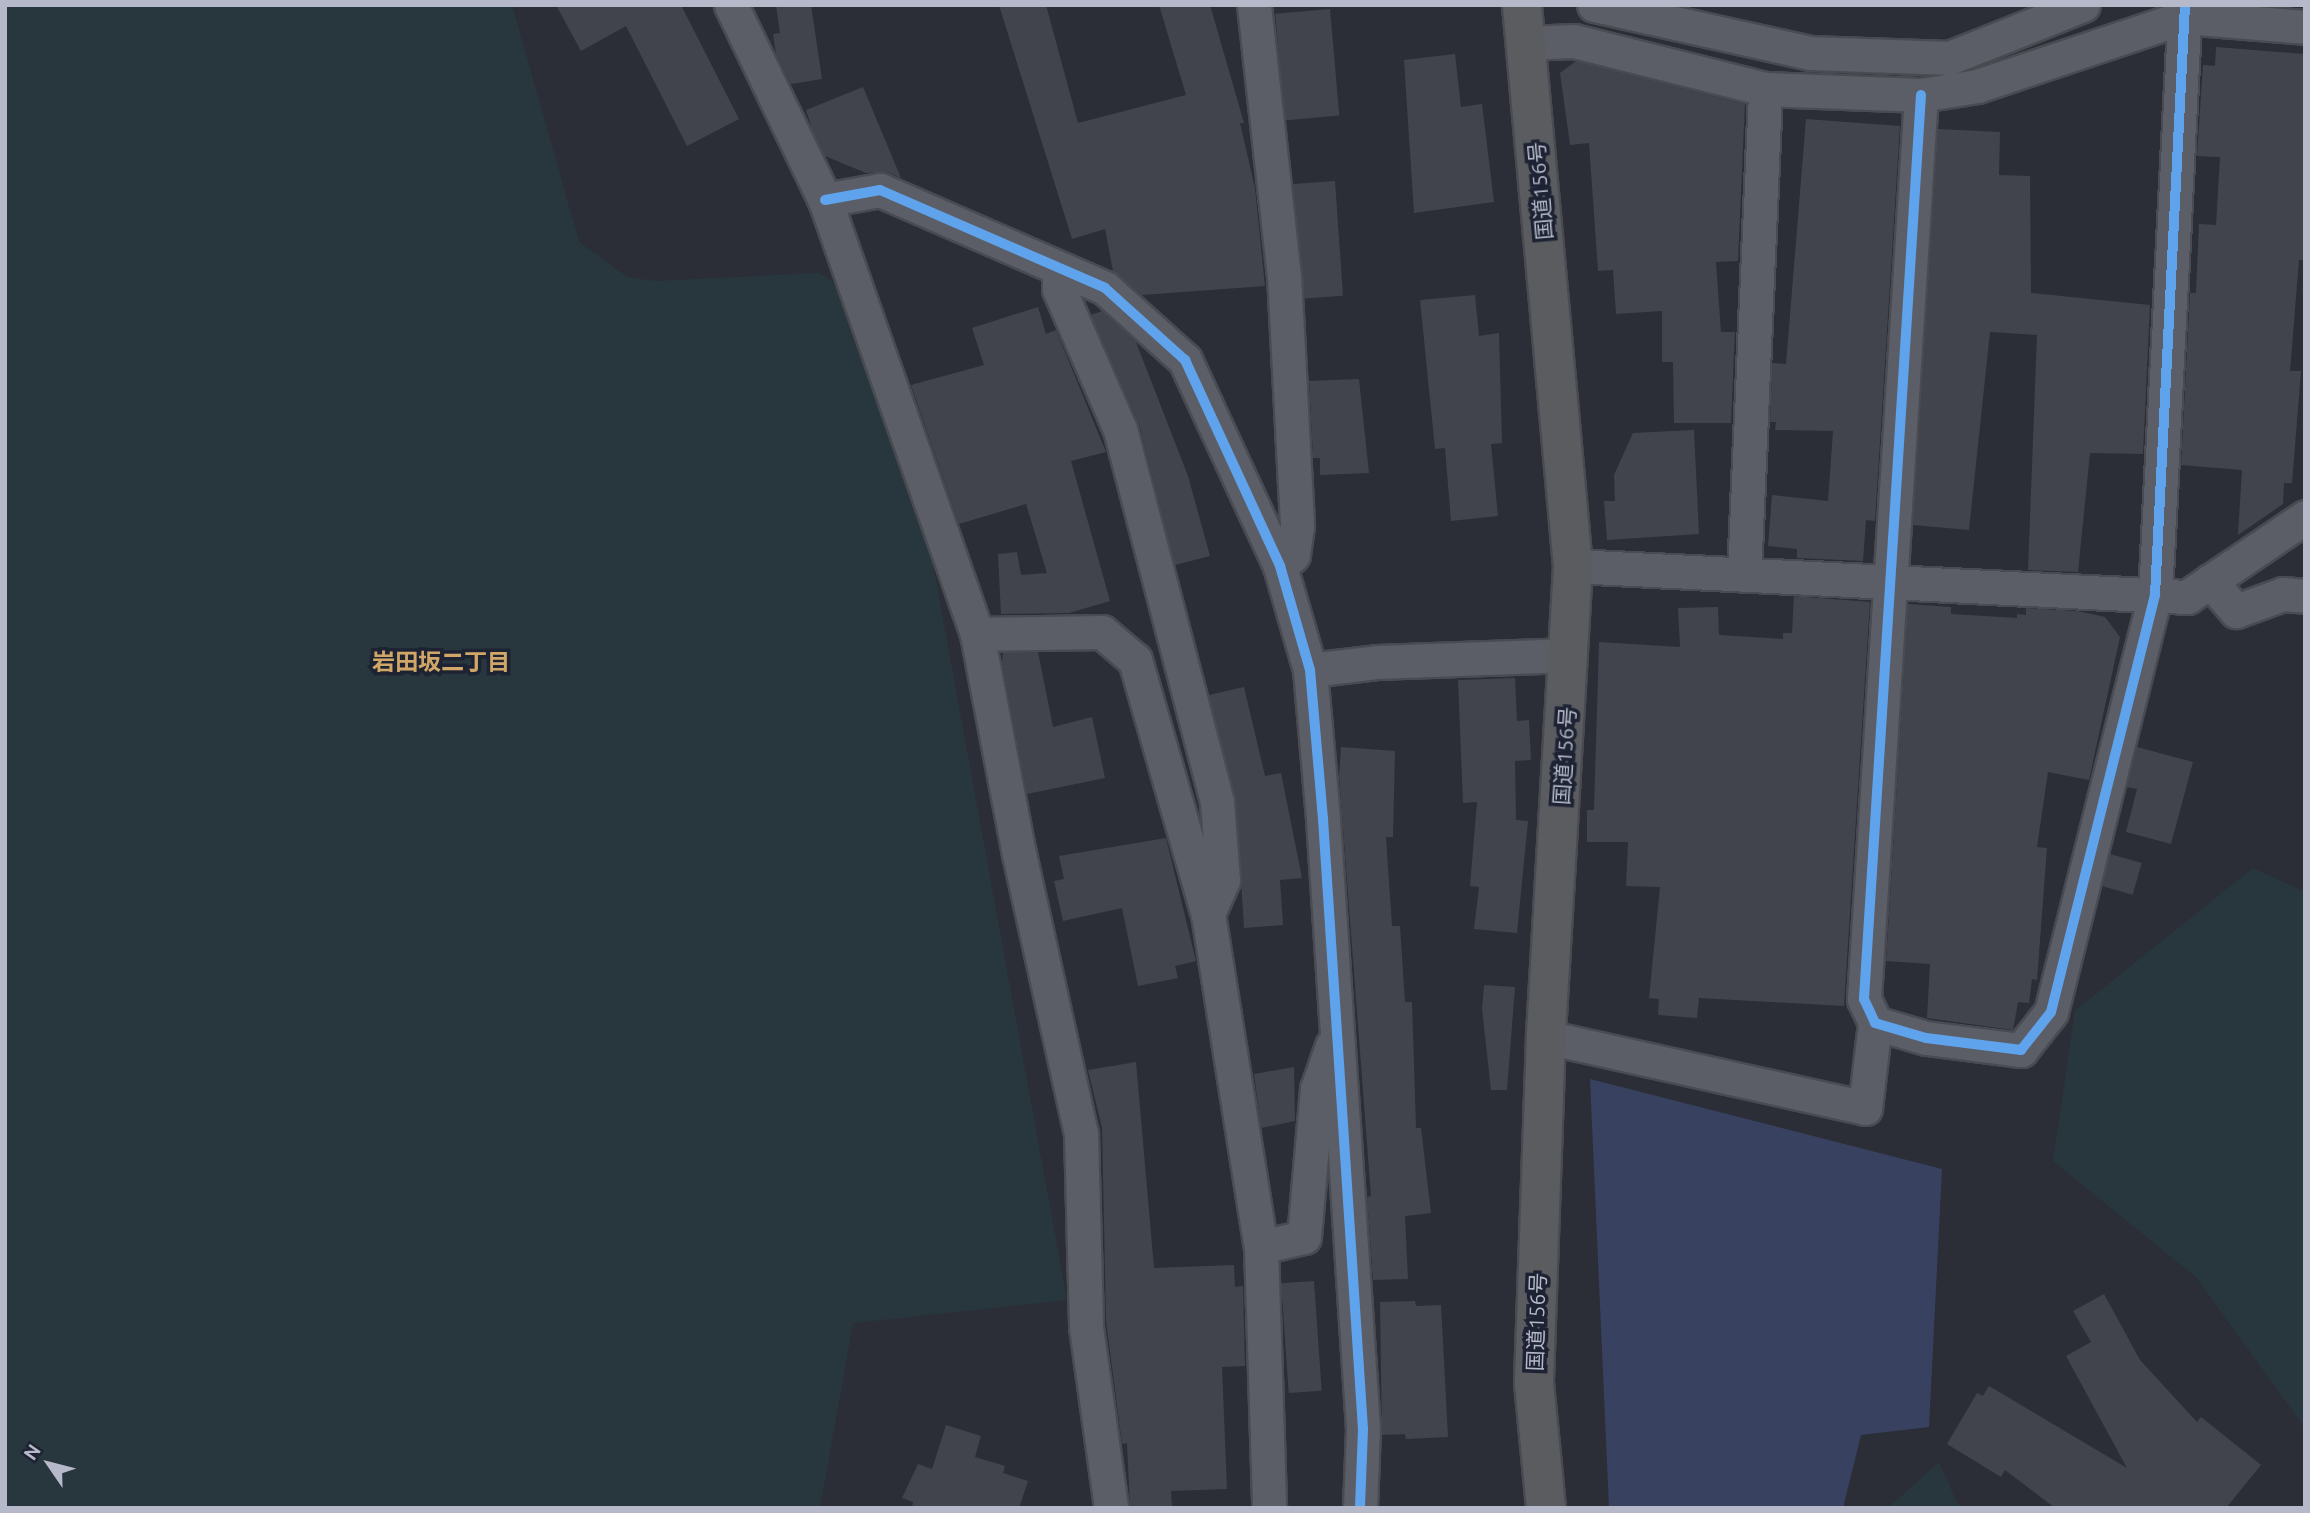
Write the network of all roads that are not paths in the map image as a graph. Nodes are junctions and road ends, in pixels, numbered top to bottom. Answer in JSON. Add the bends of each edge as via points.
{"nodes":[{"id":1,"x":731,"y":5,"type":"edge"},
{"id":2,"x":1254,"y":5,"type":"edge"},
{"id":3,"x":1522,"y":5,"type":"edge"},
{"id":4,"x":1594,"y":5,"type":"edge"},
{"id":5,"x":2083,"y":5,"type":"edge"},
{"id":6,"x":2185,"y":11,"type":"edge"},
{"id":7,"x":2305,"y":27,"type":"edge"},
{"id":8,"x":1526,"y":43,"type":"junction"},
{"id":9,"x":1765,"y":89,"type":"junction"},
{"id":10,"x":1921,"y":95,"type":"junction"},
{"id":11,"x":825,"y":200,"type":"junction"},
{"id":12,"x":1059,"y":269,"type":"junction"},
{"id":13,"x":2305,"y":517,"type":"edge"},
{"id":14,"x":1280,"y":566,"type":"junction"},
{"id":15,"x":1573,"y":566,"type":"junction"},
{"id":16,"x":1744,"y":575,"type":"junction"},
{"id":17,"x":1890,"y":582,"type":"junction"},
{"id":18,"x":2210,"y":582,"type":"junction"},
{"id":19,"x":2155,"y":595,"type":"junction"},
{"id":20,"x":2305,"y":596,"type":"edge"},
{"id":21,"x":976,"y":634,"type":"junction"},
{"id":22,"x":1570,"y":655,"type":"junction"},
{"id":23,"x":1310,"y":670,"type":"junction"},
{"id":24,"x":1208,"y":914,"type":"junction"},
{"id":25,"x":1875,"y":1023,"type":"junction"},
{"id":26,"x":1337,"y":1030,"type":"junction"},
{"id":27,"x":1546,"y":1037,"type":"junction"},
{"id":28,"x":1261,"y":1247,"type":"junction"},
{"id":29,"x":1111,"y":1508,"type":"edge"},
{"id":30,"x":1269,"y":1508,"type":"edge"},
{"id":31,"x":1360,"y":1508,"type":"edge"},
{"id":32,"x":1546,"y":1508,"type":"edge"}],
"edges":[{"from":1,"to":11,"type":"street"},
{"from":2,"to":14,"type":"street","via":[[1283,275],[1297,526],[1293,555]]},
{"from":3,"to":8,"type":"highway","name":"国道156号"},
{"from":4,"to":5,"type":"street","via":[[1810,53],[1949,58]]},
{"from":6,"to":7,"type":"street"},
{"from":6,"to":10,"type":"street","via":[[1977,86]]},
{"from":6,"to":19,"type":"street"},
{"from":8,"to":9,"type":"street","via":[[1574,41]]},
{"from":8,"to":15,"type":"highway","name":"国道156号"},
{"from":9,"to":10,"type":"street"},
{"from":9,"to":16,"type":"street"},
{"from":10,"to":17,"type":"street"},
{"from":11,"to":12,"type":"street","via":[[880,190]]},
{"from":11,"to":21,"type":"street"},
{"from":12,"to":14,"type":"street","via":[[1105,288],[1185,360]]},
{"from":12,"to":24,"type":"street","via":[[1059,289],[1120,429],[1217,802],[1223,880]]},
{"from":13,"to":18,"type":"street"},
{"from":14,"to":23,"type":"street"},
{"from":15,"to":16,"type":"street"},
{"from":15,"to":22,"type":"highway","name":"国道156号"},
{"from":16,"to":17,"type":"street"},
{"from":17,"to":19,"type":"street"},
{"from":17,"to":25,"type":"street","via":[[1864,999]]},
{"from":18,"to":19,"type":"street","via":[[2188,597]]},
{"from":18,"to":20,"type":"street","via":[[2236,611],[2283,594]]},
{"from":19,"to":25,"type":"street","via":[[2051,1012],[2021,1050],[1926,1038]]},
{"from":21,"to":24,"type":"street","via":[[1102,632],[1135,660]]},
{"from":21,"to":29,"type":"street","via":[[1018,854],[1081,1133],[1086,1327]]},
{"from":22,"to":23,"type":"street","via":[[1377,662]]},
{"from":22,"to":27,"type":"highway","name":"国道156号"},
{"from":23,"to":26,"type":"street"},
{"from":24,"to":28,"type":"street"},
{"from":25,"to":27,"type":"street","via":[[1866,1108]]},
{"from":26,"to":28,"type":"street","via":[[1317,1089],[1304,1237]]},
{"from":26,"to":31,"type":"street","via":[[1363,1429]]},
{"from":27,"to":32,"type":"highway","name":"国道156号","via":[[1534,1384]]},
{"from":28,"to":30,"type":"street"}]}
